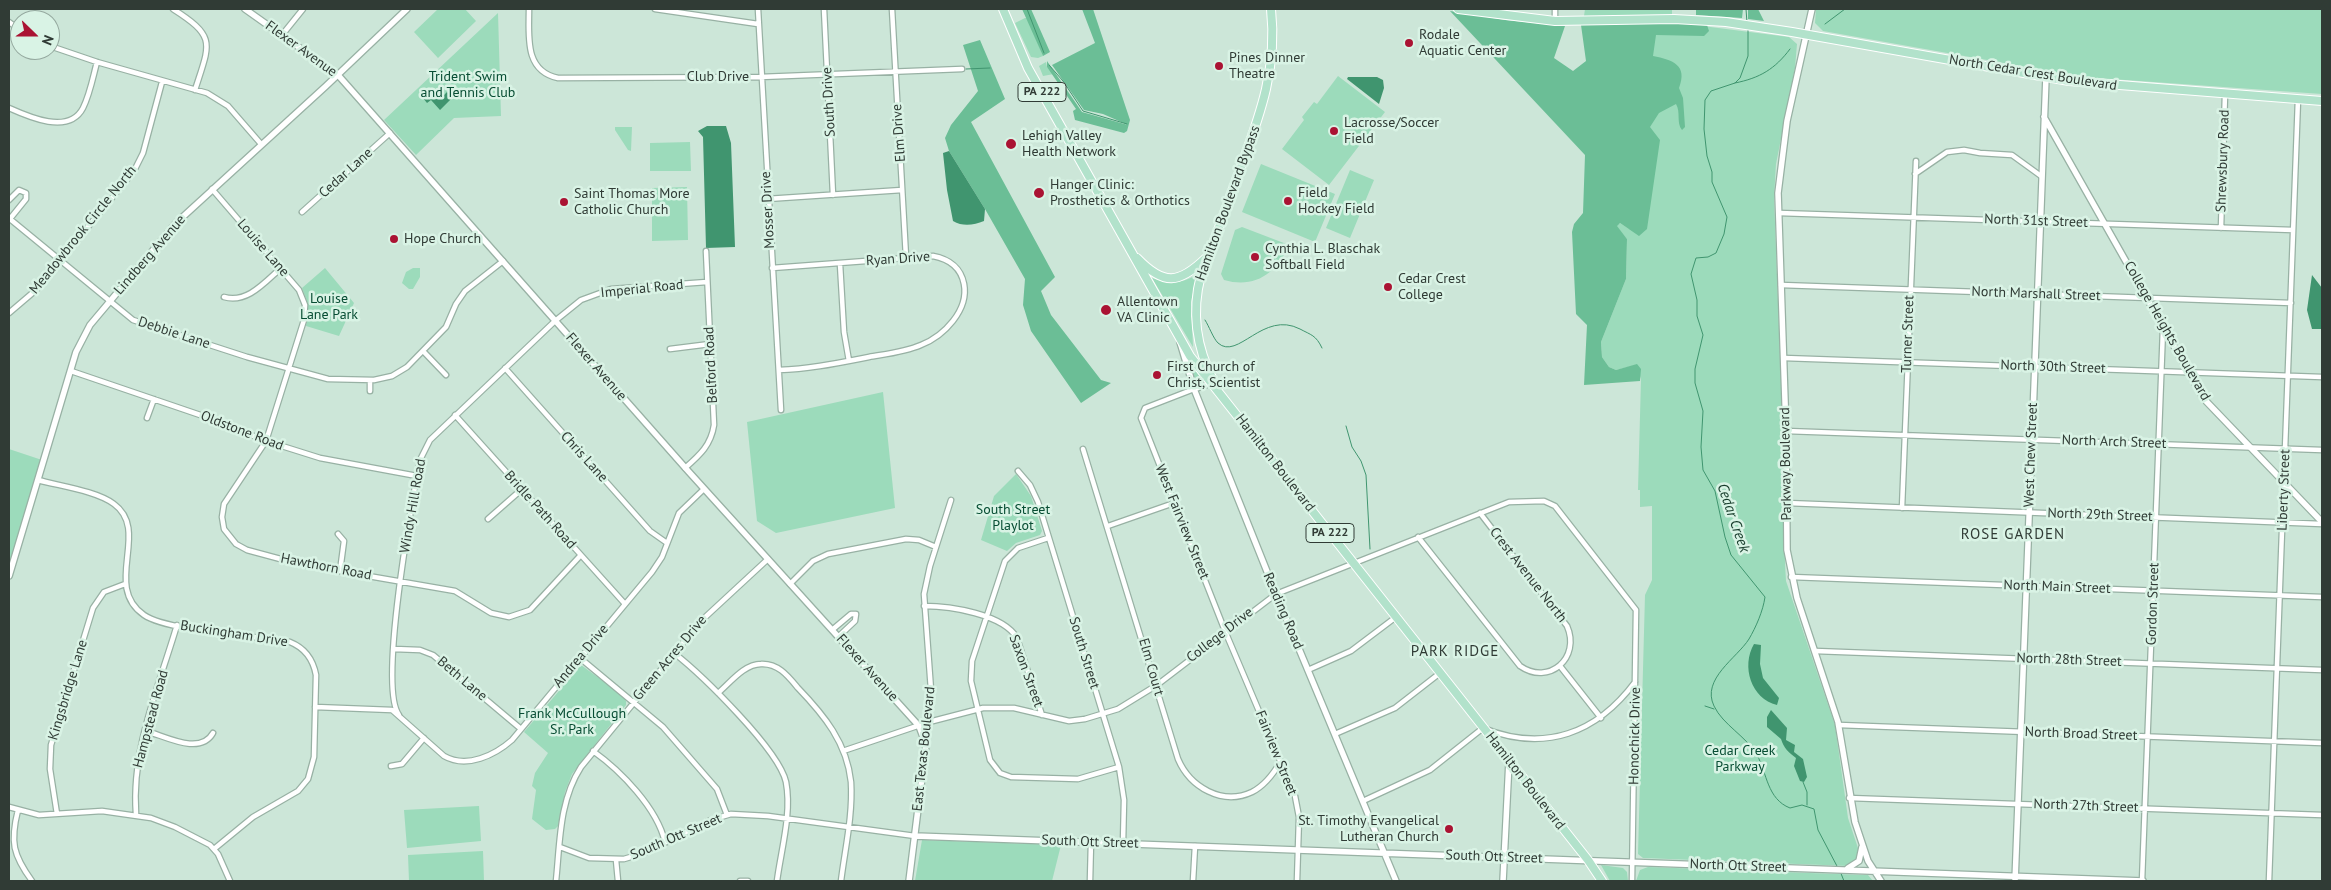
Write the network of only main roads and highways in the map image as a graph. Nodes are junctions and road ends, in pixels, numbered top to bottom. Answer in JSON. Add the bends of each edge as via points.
{"nodes":[{"id":1,"x":1003,"y":9,"type":"edge"},
{"id":2,"x":1271,"y":9,"type":"edge"},
{"id":3,"x":1458,"y":9,"type":"edge"},
{"id":4,"x":2322,"y":101,"type":"edge"},
{"id":5,"x":1130,"y":251,"type":"junction"},
{"id":6,"x":1209,"y":256,"type":"junction"},
{"id":7,"x":1220,"y":393,"type":"junction"},
{"id":8,"x":1602,"y":881,"type":"edge"}],
"edges":[{"from":1,"to":5,"type":"main road","name":"Hamilton Boulevard","number":"PA 222","via":[[1028,68]]},
{"from":2,"to":6,"type":"main road","name":"Hamilton Boulevard Bypass","number":"PA 222","via":[[1273,47],[1269,83]]},
{"from":3,"to":4,"type":"main road","name":"North Cedar Crest Boulevard","via":[[1555,20],[1674,19],[1736,23],[2046,78]]},
{"from":5,"to":6,"type":"main road","via":[[1149,270],[1167,278],[1184,276]]},
{"from":5,"to":7,"type":"main road","name":"Hamilton Boulevard","number":"PA 222","via":[[1179,338]]},
{"from":6,"to":7,"type":"main road","name":"Hamilton Boulevard Bypass","number":"PA 222","via":[[1198,287],[1196,325],[1200,350]]},
{"from":7,"to":8,"type":"main road","name":"Hamilton Boulevard","number":"PA 222"}]}
